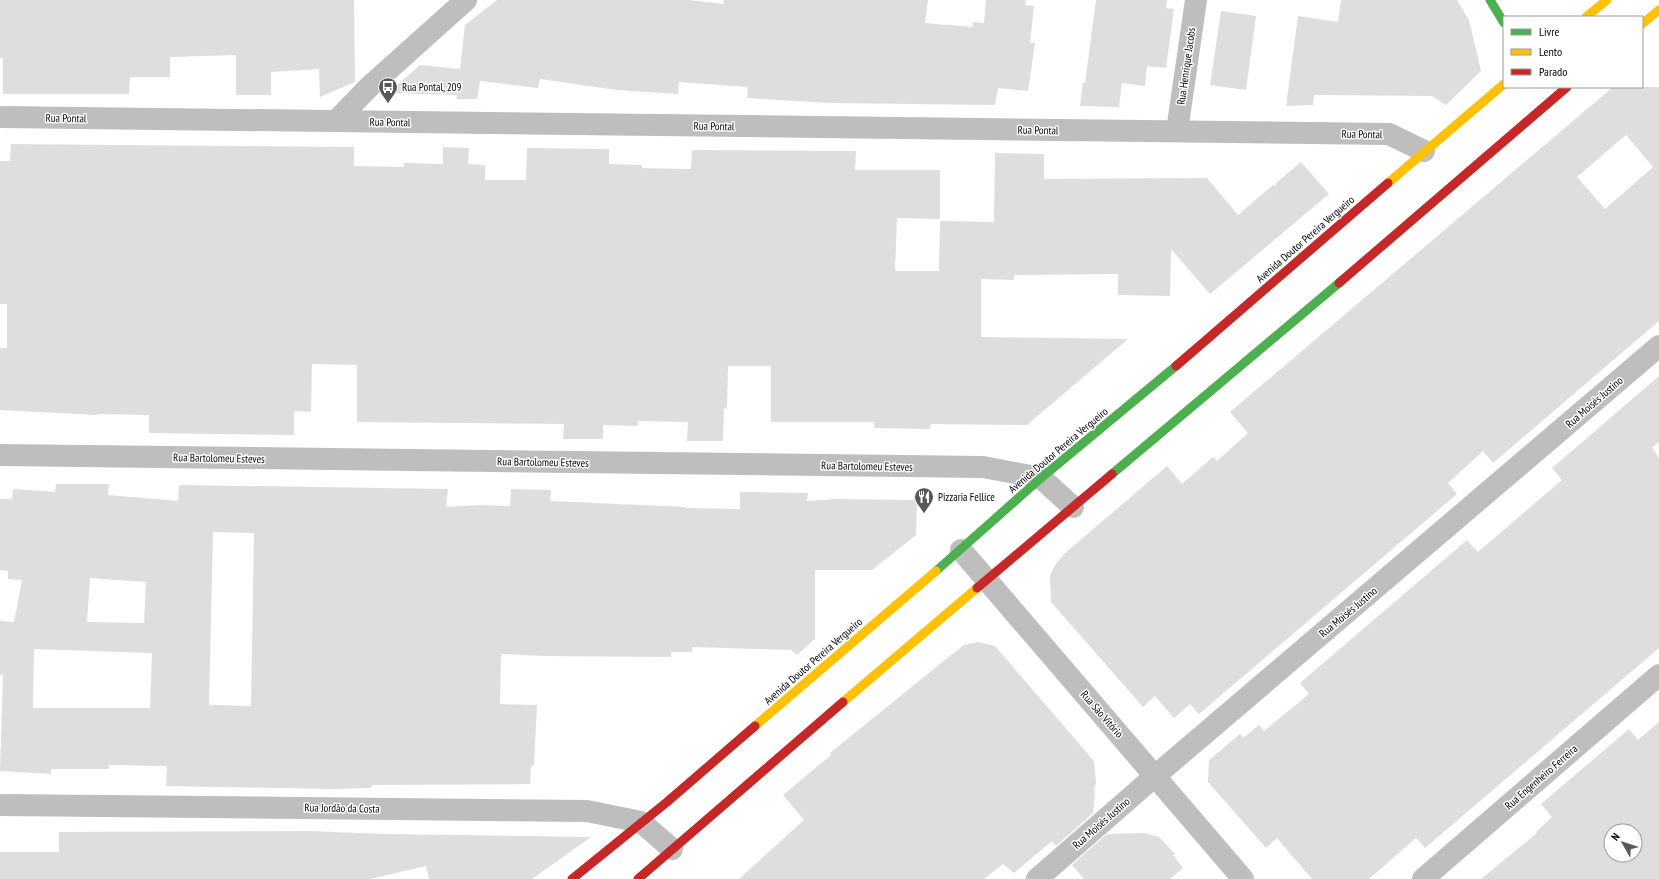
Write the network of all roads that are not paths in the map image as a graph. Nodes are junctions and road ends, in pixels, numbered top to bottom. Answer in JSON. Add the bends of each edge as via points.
{"nodes":[{"id":1,"x":466,"y":0,"type":"edge"},
{"id":2,"x":1196,"y":0,"type":"edge"},
{"id":3,"x":1606,"y":0,"type":"edge"},
{"id":4,"x":1490,"y":1,"type":"edge"},
{"id":5,"x":1659,"y":10,"type":"edge"},
{"id":6,"x":1587,"y":16,"type":"edge"},
{"id":7,"x":1503,"y":21,"type":"edge"},
{"id":8,"x":1643,"y":23,"type":"edge"},
{"id":9,"x":1503,"y":85,"type":"edge"},
{"id":10,"x":1563,"y":88,"type":"edge"},
{"id":11,"x":0,"y":117,"type":"edge"},
{"id":12,"x":336,"y":121,"type":"junction"},
{"id":13,"x":1177,"y":131,"type":"junction"},
{"id":14,"x":1424,"y":150,"type":"junction"},
{"id":15,"x":1659,"y":346,"type":"edge"},
{"id":16,"x":0,"y":455,"type":"edge"},
{"id":17,"x":1042,"y":478,"type":"junction"},
{"id":18,"x":1073,"y":506,"type":"junction"},
{"id":19,"x":961,"y":550,"type":"junction"},
{"id":20,"x":986,"y":580,"type":"junction"},
{"id":21,"x":1659,"y":675,"type":"edge"},
{"id":22,"x":1155,"y":776,"type":"junction"},
{"id":23,"x":0,"y":805,"type":"edge"},
{"id":24,"x":641,"y":822,"type":"junction"},
{"id":25,"x":672,"y":849,"type":"junction"},
{"id":26,"x":572,"y":879,"type":"edge"},
{"id":27,"x":638,"y":879,"type":"edge"},
{"id":28,"x":1037,"y":879,"type":"edge"},
{"id":29,"x":1243,"y":879,"type":"edge"},
{"id":30,"x":1423,"y":879,"type":"edge"}],
"edges":[{"from":1,"to":12,"type":"street","via":[[369,86]]},
{"from":2,"to":13,"type":"street","name":"Rua Henrique Jacobs"},
{"from":3,"to":6,"type":"street"},
{"from":4,"to":7,"type":"street"},
{"from":5,"to":8,"type":"street"},
{"from":9,"to":14,"type":"street","name":"Avenida Doutor Pereira Vergueiro"},
{"from":10,"to":18,"type":"street","via":[[1413,221]]},
{"from":11,"to":12,"type":"street","name":"Rua Pontal"},
{"from":12,"to":13,"type":"street","name":"Rua Pontal"},
{"from":13,"to":14,"type":"street","name":"Rua Pontal","via":[[1389,134]]},
{"from":14,"to":17,"type":"street","name":"Avenida Doutor Pereira Vergueiro","via":[[1306,255]]},
{"from":15,"to":22,"type":"street","name":"Rua Moisés Justino"},
{"from":16,"to":17,"type":"street","name":"Rua Bartolomeu Esteves","via":[[983,467]]},
{"from":17,"to":18,"type":"street"},
{"from":17,"to":19,"type":"street","name":"Avenida Doutor Pereira Vergueiro"},
{"from":18,"to":20,"type":"street"},
{"from":19,"to":20,"type":"street","name":"Rua São Vitório"},
{"from":19,"to":24,"type":"street","name":"Avenida Doutor Pereira Vergueiro"},
{"from":20,"to":22,"type":"street","name":"Rua São Vitório"},
{"from":20,"to":25,"type":"street"},
{"from":21,"to":30,"type":"street","name":"Rua Engenheiro Ferreira"},
{"from":22,"to":28,"type":"street","name":"Rua Moisés Justino"},
{"from":22,"to":29,"type":"street","name":"Rua São Vitório"},
{"from":23,"to":24,"type":"street","name":"Rua Jordão da Costa","via":[[587,811]]},
{"from":24,"to":25,"type":"street","name":"Rua Jordão da Costa"},
{"from":24,"to":26,"type":"street","name":"Avenida Doutor Pereira Vergueiro"},
{"from":25,"to":27,"type":"street"}]}
